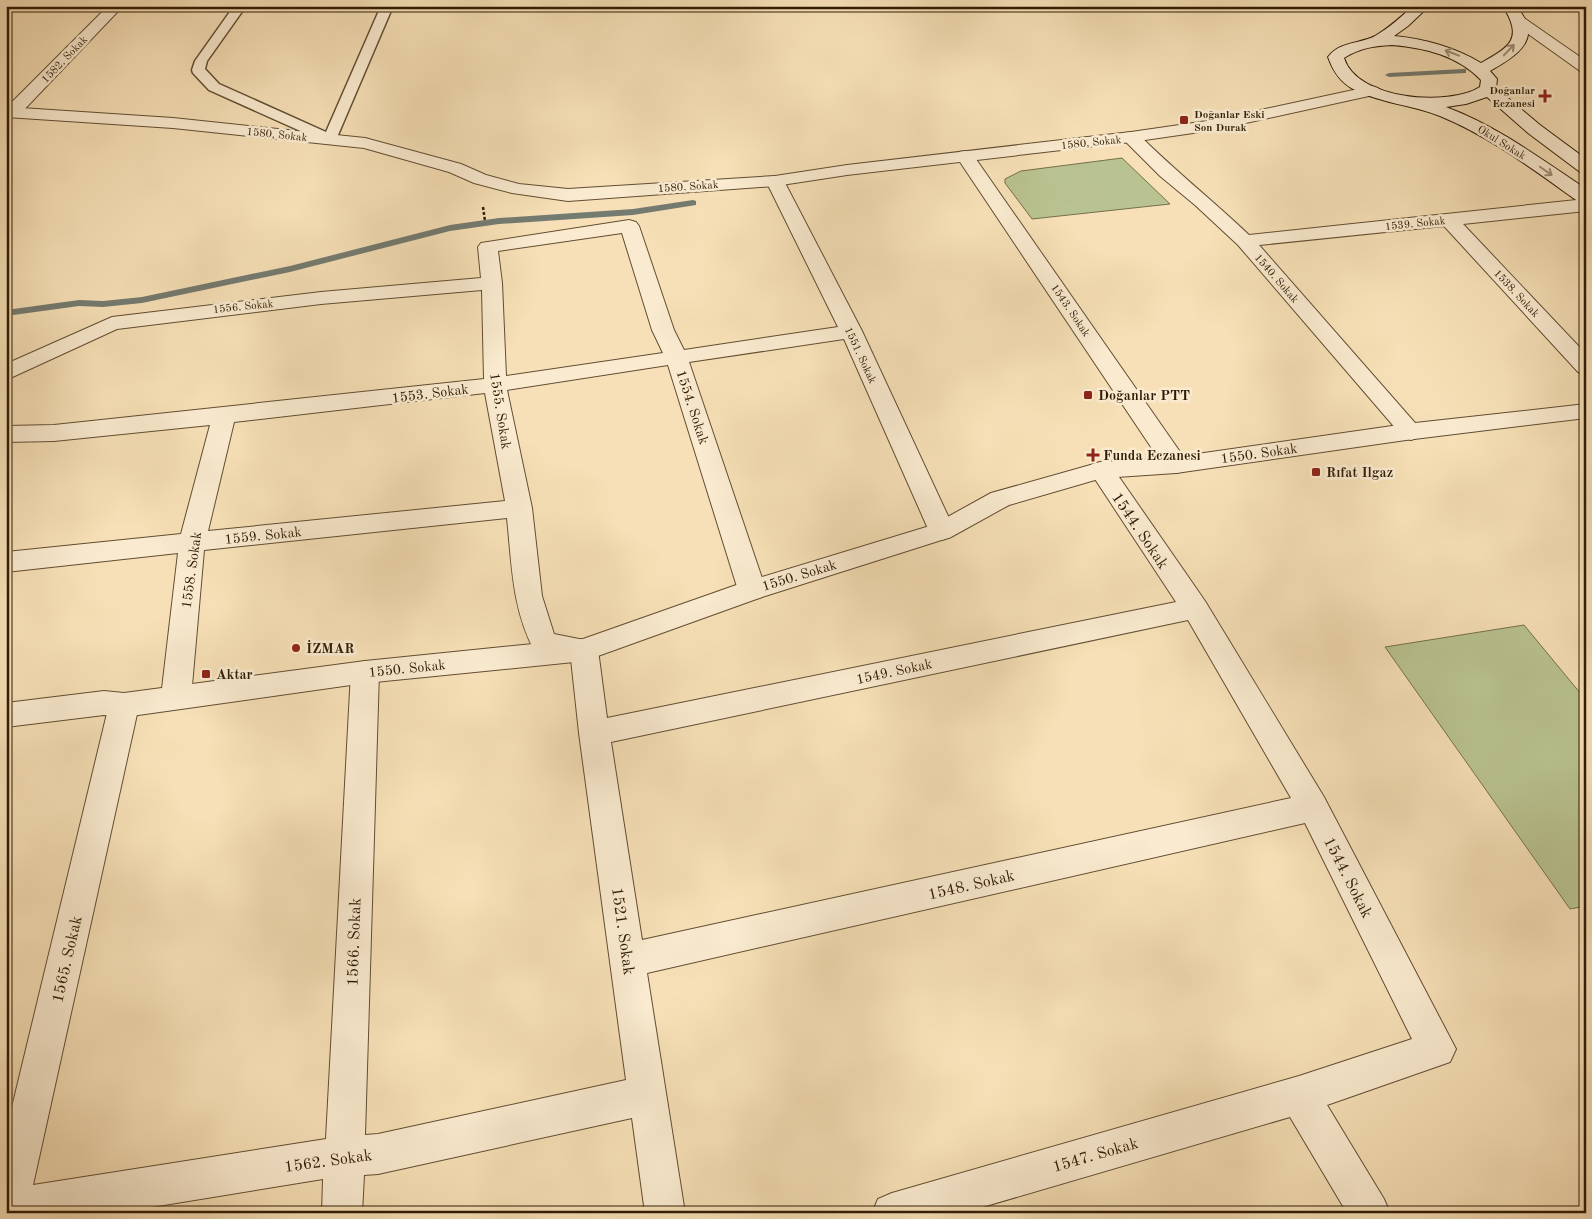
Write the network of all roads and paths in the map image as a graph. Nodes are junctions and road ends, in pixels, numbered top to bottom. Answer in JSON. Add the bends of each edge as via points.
{"nodes":[{"id":1,"x":116,"y":6,"type":"edge"},
{"id":2,"x":240,"y":6,"type":"edge"},
{"id":3,"x":387,"y":6,"type":"edge"},
{"id":4,"x":1422,"y":6,"type":"edge"},
{"id":5,"x":1510,"y":6,"type":"edge"},
{"id":6,"x":1519,"y":21,"type":"junction"},
{"id":7,"x":1378,"y":41,"type":"junction"},
{"id":8,"x":1582,"y":64,"type":"edge"},
{"id":9,"x":1482,"y":69,"type":"junction"},
{"id":10,"x":1488,"y":89,"type":"junction"},
{"id":11,"x":1372,"y":91,"type":"junction"},
{"id":12,"x":1411,"y":101,"type":"junction"},
{"id":13,"x":9,"y":112,"type":"edge"},
{"id":14,"x":1131,"y":138,"type":"junction"},
{"id":15,"x":330,"y":140,"type":"junction"},
{"id":16,"x":965,"y":156,"type":"junction"},
{"id":17,"x":1586,"y":168,"type":"edge"},
{"id":18,"x":775,"y":181,"type":"junction"},
{"id":19,"x":1586,"y":198,"type":"edge"},
{"id":20,"x":1586,"y":205,"type":"edge"},
{"id":21,"x":1449,"y":220,"type":"junction"},
{"id":22,"x":629,"y":226,"type":"joint"},
{"id":23,"x":1245,"y":241,"type":"junction"},
{"id":24,"x":492,"y":284,"type":"junction"},
{"id":25,"x":851,"y":331,"type":"junction"},
{"id":26,"x":677,"y":358,"type":"junction"},
{"id":27,"x":1586,"y":367,"type":"edge"},
{"id":28,"x":6,"y":373,"type":"edge"},
{"id":29,"x":495,"y":385,"type":"junction"},
{"id":30,"x":1586,"y":411,"type":"edge"},
{"id":31,"x":224,"y":416,"type":"junction"},
{"id":32,"x":1411,"y":432,"type":"junction"},
{"id":33,"x":6,"y":434,"type":"edge"},
{"id":34,"x":1176,"y":465,"type":"junction"},
{"id":35,"x":1101,"y":470,"type":"junction"},
{"id":36,"x":519,"y":508,"type":"junction"},
{"id":37,"x":942,"y":531,"type":"junction"},
{"id":38,"x":192,"y":543,"type":"junction"},
{"id":39,"x":6,"y":562,"type":"edge"},
{"id":40,"x":752,"y":590,"type":"junction"},
{"id":41,"x":1194,"y":608,"type":"junction"},
{"id":42,"x":584,"y":650,"type":"junction"},
{"id":43,"x":365,"y":672,"type":"junction"},
{"id":44,"x":176,"y":697,"type":"junction"},
{"id":45,"x":124,"y":705,"type":"junction"},
{"id":46,"x":6,"y":715,"type":"edge"},
{"id":47,"x":594,"y":733,"type":"junction"},
{"id":48,"x":1313,"y":807,"type":"junction"},
{"id":49,"x":628,"y":960,"type":"junction"},
{"id":50,"x":1299,"y":1094,"type":"junction"},
{"id":51,"x":647,"y":1095,"type":"junction"},
{"id":52,"x":344,"y":1156,"type":"junction"},
{"id":53,"x":7,"y":1211,"type":"edge"},
{"id":54,"x":342,"y":1213,"type":"edge"},
{"id":55,"x":665,"y":1213,"type":"edge"},
{"id":56,"x":892,"y":1213,"type":"edge"},
{"id":57,"x":1370,"y":1213,"type":"edge"}],
"edges":[{"from":1,"to":13,"type":"street","name":"1582. Sokak"},
{"from":2,"to":15,"type":"lane","via":[[198,70],[214,87]]},
{"from":3,"to":15,"type":"lane"},
{"from":4,"to":7,"type":"street"},
{"from":5,"to":6,"type":"street"},
{"from":6,"to":8,"type":"street"},
{"from":9,"to":6,"type":"street","one_way":true,"via":[[1507,54],[1522,30]]},
{"from":9,"to":7,"type":"street","one_way":true,"via":[[1448,51],[1425,45]]},
{"from":7,"to":11,"type":"street","via":[[1344,49],[1336,57],[1337,67],[1346,77]]},
{"from":9,"to":10,"type":"street","via":[[1489,79]]},
{"from":10,"to":12,"type":"street","via":[[1460,102]]},
{"from":10,"to":17,"type":"street"},
{"from":11,"to":12,"type":"street"},
{"from":11,"to":14,"type":"street","name":"1580. Sokak","via":[[1214,125]]},
{"from":12,"to":19,"type":"street","name":"Okul Sokak","one_way":true,"via":[[1479,126]]},
{"from":13,"to":15,"type":"street","name":"1580. Sokak","via":[[173,123]]},
{"from":14,"to":16,"type":"street","name":"1580. Sokak"},
{"from":14,"to":23,"type":"street","name":"1540. Sokak"},
{"from":15,"to":18,"type":"street","name":"1580. Sokak","via":[[365,143],[518,189],[568,195]]},
{"from":16,"to":18,"type":"street","name":"1580. Sokak"},
{"from":16,"to":34,"type":"street","name":"1543. Sokak"},
{"from":18,"to":25,"type":"street","name":"1551. Sokak"},
{"from":20,"to":21,"type":"street","name":"1539. Sokak"},
{"from":21,"to":23,"type":"street","name":"1539. Sokak"},
{"from":21,"to":27,"type":"street","name":"1538. Sokak"},
{"from":22,"to":24,"type":"street","name":"1555. Sokak","via":[[488,247]]},
{"from":22,"to":26,"type":"street","name":"1554. Sokak","via":[[663,330]]},
{"from":23,"to":32,"type":"street","name":"1540. Sokak"},
{"from":24,"to":28,"type":"street","name":"1556. Sokak","via":[[321,298],[112,323]]},
{"from":24,"to":29,"type":"street","name":"1555. Sokak"},
{"from":25,"to":26,"type":"street","name":"1553. Sokak"},
{"from":25,"to":37,"type":"street","name":"1551. Sokak"},
{"from":26,"to":29,"type":"street","name":"1553. Sokak"},
{"from":26,"to":40,"type":"street","name":"1554. Sokak"},
{"from":29,"to":31,"type":"street","name":"1553. Sokak"},
{"from":29,"to":36,"type":"street","name":"1555. Sokak"},
{"from":30,"to":32,"type":"street","name":"1550. Sokak"},
{"from":31,"to":33,"type":"street","name":"1553. Sokak","via":[[54,433]]},
{"from":31,"to":38,"type":"street","name":"1558. Sokak"},
{"from":32,"to":34,"type":"street","name":"1550. Sokak"},
{"from":34,"to":35,"type":"street","name":"1550. Sokak"},
{"from":35,"to":37,"type":"street","name":"1550. Sokak","via":[[1000,500]]},
{"from":35,"to":41,"type":"street","name":"1544. Sokak"},
{"from":36,"to":38,"type":"street","name":"1559. Sokak"},
{"from":36,"to":42,"type":"street","name":"1555. Sokak","via":[[528,596],[538,631],[545,644]]},
{"from":37,"to":40,"type":"street","name":"1550. Sokak"},
{"from":38,"to":39,"type":"street","name":"1559. Sokak"},
{"from":38,"to":44,"type":"street","name":"1558. Sokak"},
{"from":40,"to":42,"type":"street","name":"1550. Sokak"},
{"from":41,"to":47,"type":"street","name":"1549. Sokak"},
{"from":41,"to":48,"type":"street","name":"1544. Sokak"},
{"from":42,"to":43,"type":"street","name":"1550. Sokak"},
{"from":42,"to":47,"type":"street","name":"1521. Sokak"},
{"from":43,"to":44,"type":"street","name":"1550. Sokak"},
{"from":43,"to":52,"type":"street","name":"1566. Sokak"},
{"from":44,"to":45,"type":"street","name":"1550. Sokak"},
{"from":45,"to":46,"type":"street","name":"1550. Sokak","via":[[104,703]]},
{"from":45,"to":53,"type":"street","name":"1565. Sokak"},
{"from":47,"to":49,"type":"street","name":"1521. Sokak"},
{"from":48,"to":49,"type":"street","name":"1548. Sokak"},
{"from":48,"to":50,"type":"street","name":"1544. Sokak","via":[[1437,1049]]},
{"from":49,"to":51,"type":"street","name":"1521. Sokak"},
{"from":50,"to":56,"type":"street","name":"1547. Sokak"},
{"from":50,"to":57,"type":"street"},
{"from":51,"to":52,"type":"street","name":"1562. Sokak","via":[[378,1154]]},
{"from":51,"to":55,"type":"street","name":"1521. Sokak"},
{"from":52,"to":53,"type":"street","name":"1562. Sokak"},
{"from":52,"to":54,"type":"street","name":"1566. Sokak"}]}
